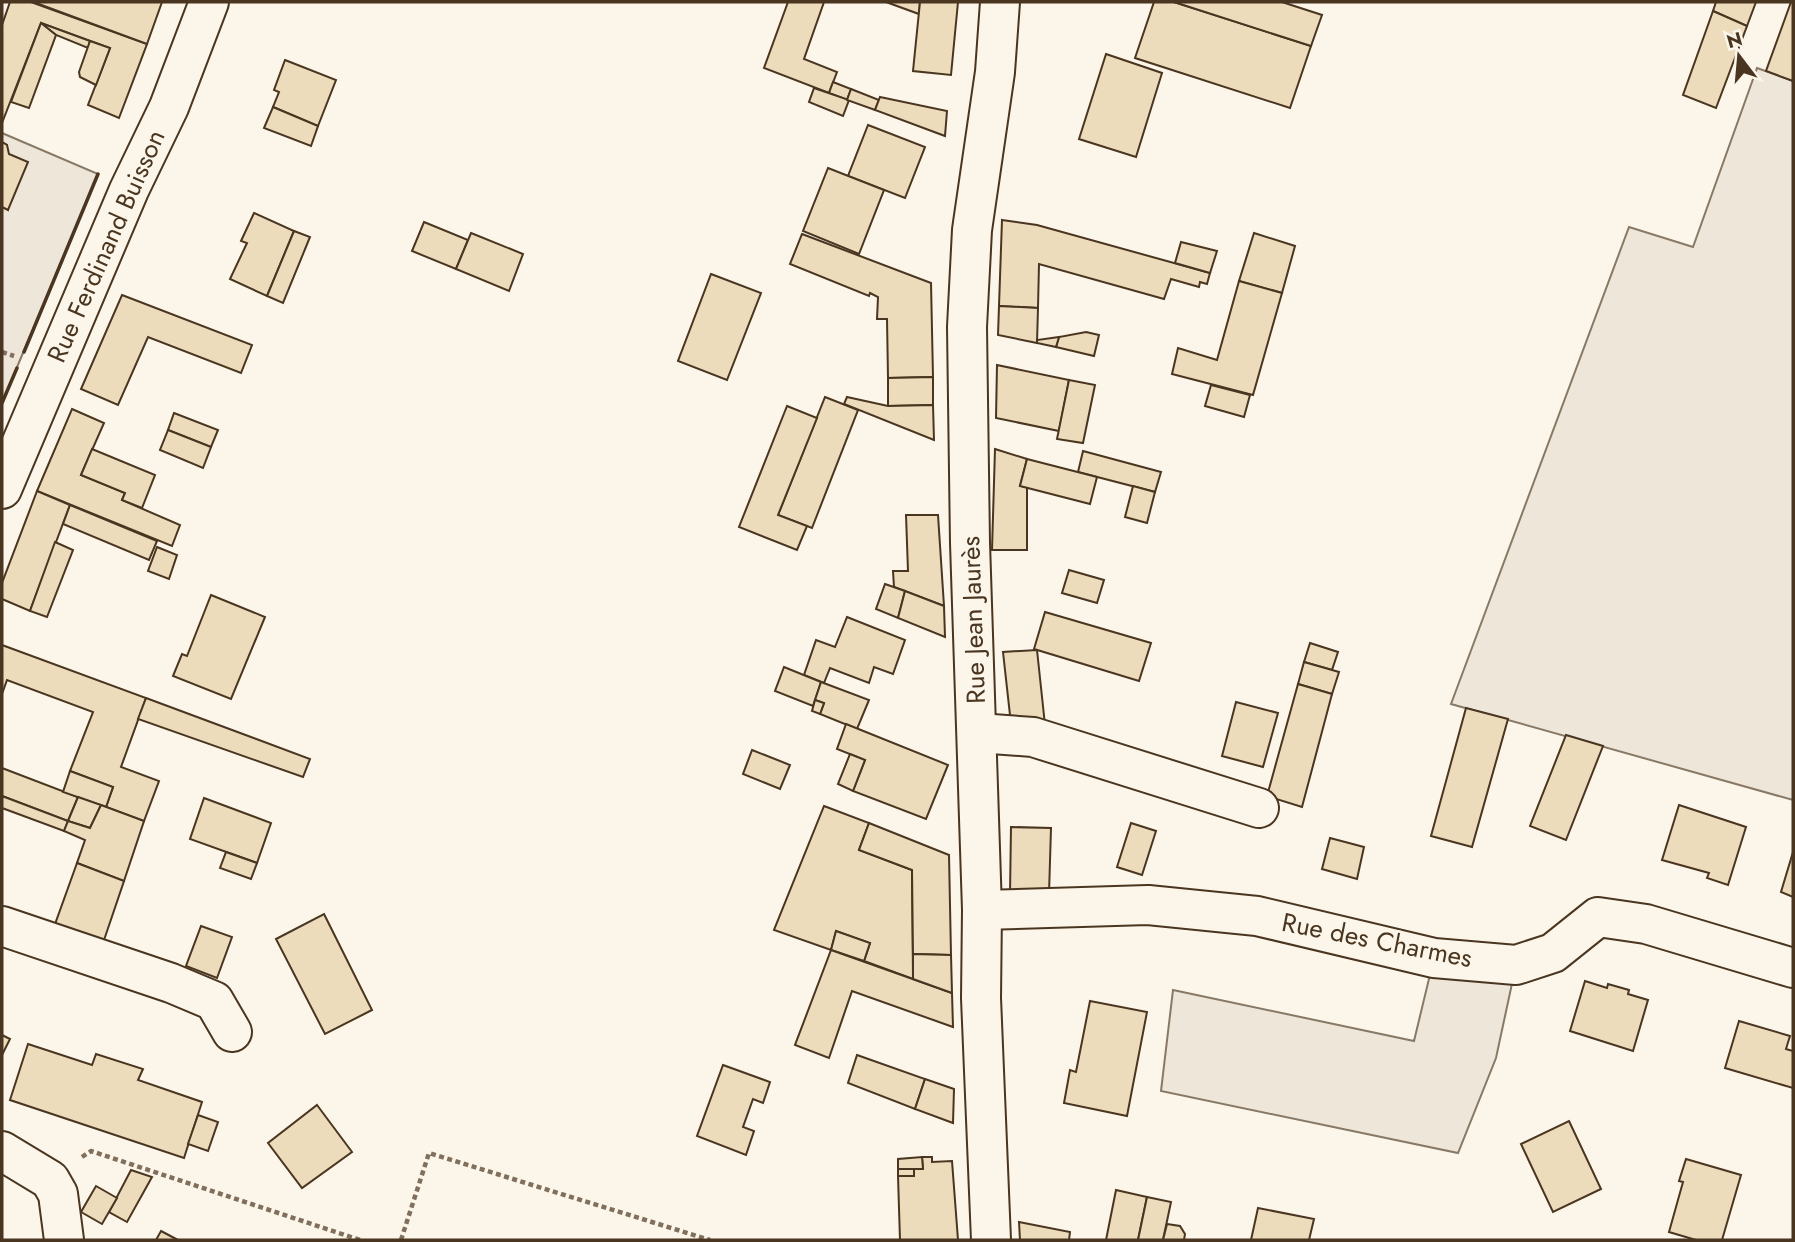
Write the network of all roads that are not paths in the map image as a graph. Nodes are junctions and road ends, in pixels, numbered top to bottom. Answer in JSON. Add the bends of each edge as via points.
{"nodes":[{"id":1,"x":209,"y":2,"type":"edge"},
{"id":2,"x":1000,"y":2,"type":"edge"},
{"id":3,"x":2,"y":489,"type":"edge"},
{"id":4,"x":978,"y":733,"type":"junction"},
{"id":5,"x":1259,"y":808,"type":"dead end"},
{"id":6,"x":982,"y":910,"type":"junction"},
{"id":7,"x":2,"y":926,"type":"edge"},
{"id":8,"x":1793,"y":968,"type":"edge"},
{"id":9,"x":232,"y":1032,"type":"dead end"},
{"id":10,"x":2,"y":1151,"type":"edge"},
{"id":11,"x":64,"y":1240,"type":"edge"},
{"id":12,"x":991,"y":1240,"type":"edge"}],
"edges":[{"from":1,"to":3,"type":"street","name":"Rue Ferdinand Buisson","via":[[169,107]]},
{"from":2,"to":4,"type":"street","name":"Rue Jean Jaurès","via":[[995,72],[972,230],[968,327]]},
{"from":4,"to":5,"type":"street","via":[[1033,737]]},
{"from":4,"to":6,"type":"street","name":"Rue Jean Jaurès"},
{"from":6,"to":8,"type":"street","name":"Rue des Charmes","via":[[1148,905],[1256,916],[1434,958],[1516,965],[1553,953],[1598,917],[1646,924]]},
{"from":6,"to":12,"type":"street","name":"Rue Jean Jaurès"},
{"from":7,"to":9,"type":"street","via":[[214,1001]]},
{"from":10,"to":11,"type":"street","via":[[50,1180],[58,1194]]}]}
